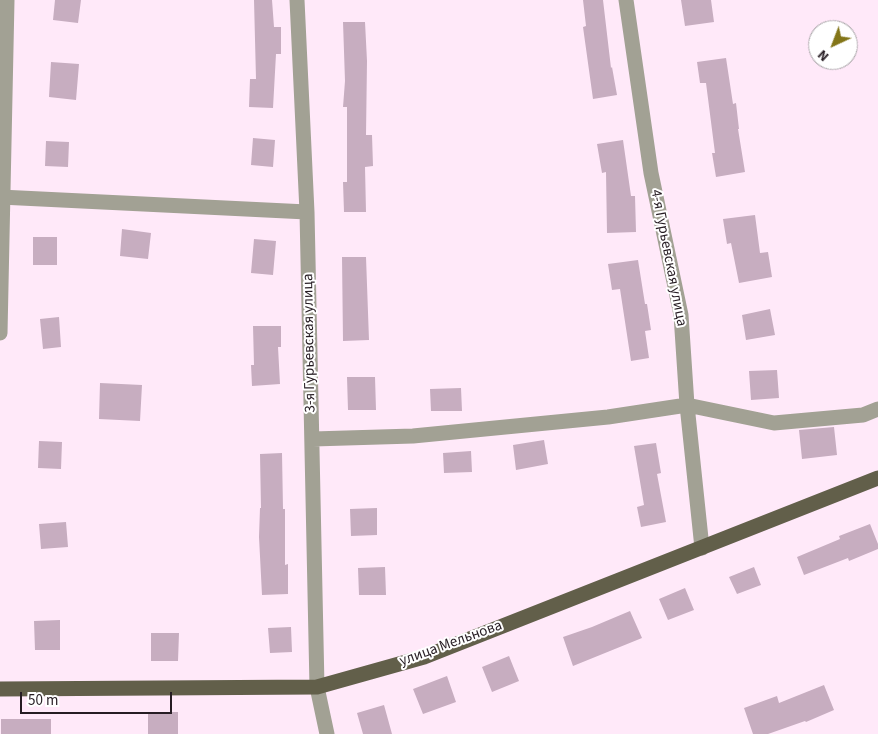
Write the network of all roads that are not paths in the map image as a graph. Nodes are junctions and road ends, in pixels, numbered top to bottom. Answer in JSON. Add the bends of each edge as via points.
{"nodes":[{"id":1,"x":7,"y":0,"type":"edge"},
{"id":2,"x":296,"y":0,"type":"edge"},
{"id":3,"x":626,"y":0,"type":"edge"},
{"id":4,"x":1,"y":197,"type":"edge"},
{"id":5,"x":307,"y":212,"type":"junction"},
{"id":6,"x":0,"y":333,"type":"edge"},
{"id":7,"x":688,"y":405,"type":"junction"},
{"id":8,"x":878,"y":409,"type":"edge"},
{"id":9,"x":313,"y":440,"type":"junction"},
{"id":10,"x":878,"y":478,"type":"edge"},
{"id":11,"x":702,"y":548,"type":"junction"},
{"id":12,"x":317,"y":687,"type":"junction"},
{"id":13,"x":0,"y":689,"type":"edge"},
{"id":14,"x":327,"y":734,"type":"edge"}],
"edges":[{"from":1,"to":4,"type":"street"},
{"from":2,"to":5,"type":"street","name":"3-я Гурьевская улица"},
{"from":3,"to":7,"type":"street","name":"4-я Гурьевская улица","via":[[651,173],[681,315]]},
{"from":4,"to":5,"type":"street"},
{"from":4,"to":6,"type":"street"},
{"from":5,"to":9,"type":"street","name":"3-я Гурьевская улица"},
{"from":7,"to":8,"type":"street","via":[[774,423],[863,416]]},
{"from":7,"to":9,"type":"street","via":[[608,417],[413,436]]},
{"from":7,"to":11,"type":"street","name":"4-я Гурьевская улица"},
{"from":9,"to":12,"type":"street","name":"3-я Гурьевская улица"},
{"from":10,"to":11,"type":"main road","name":"улица Мельнова"},
{"from":11,"to":12,"type":"main road","name":"улица Мельнова","via":[[424,657]]},
{"from":12,"to":13,"type":"main road","name":"улица Мельнова"},
{"from":12,"to":14,"type":"street","name":"3-я Гурьевская улица"}]}
